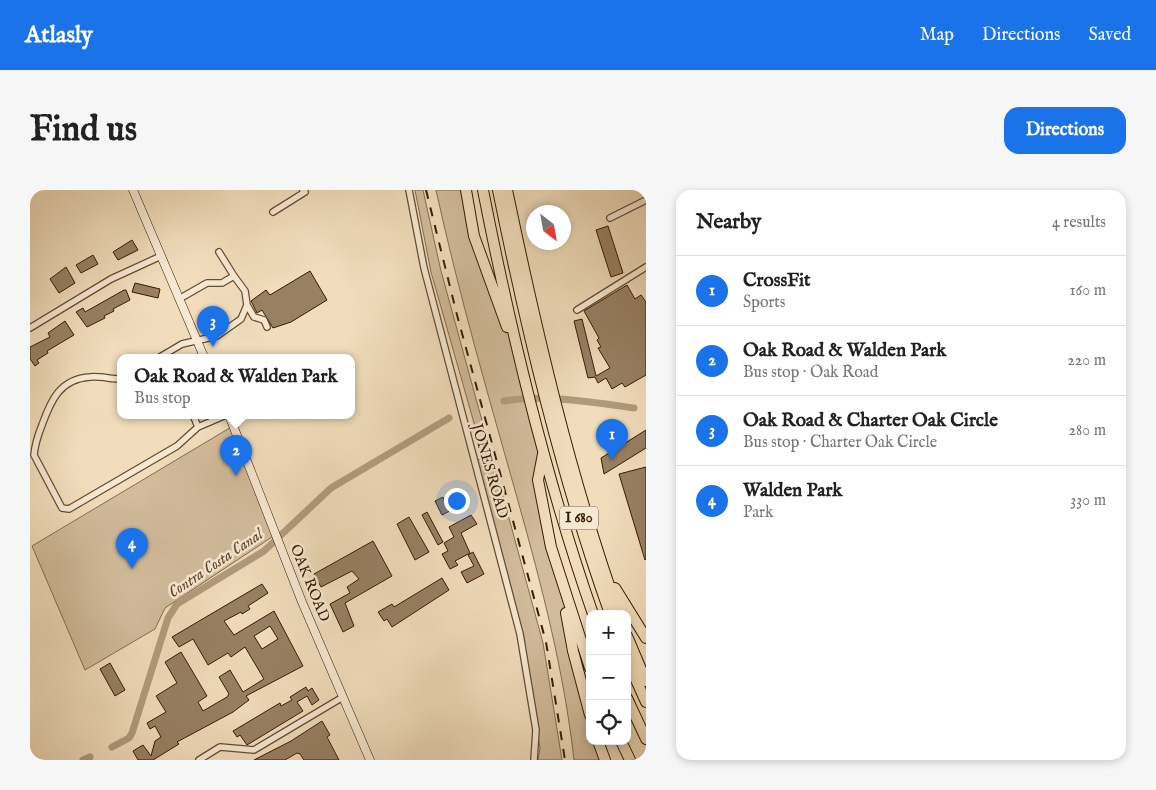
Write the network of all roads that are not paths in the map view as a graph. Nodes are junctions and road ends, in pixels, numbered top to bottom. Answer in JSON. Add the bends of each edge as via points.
{"nodes":[{"id":1,"x":134,"y":190,"type":"edge"},
{"id":2,"x":303,"y":190,"type":"edge"},
{"id":3,"x":409,"y":190,"type":"edge"},
{"id":4,"x":466,"y":190,"type":"edge"},
{"id":5,"x":483,"y":190,"type":"edge"},
{"id":6,"x":498,"y":190,"type":"edge"},
{"id":7,"x":507,"y":190,"type":"edge"},
{"id":8,"x":646,"y":200,"type":"edge"},
{"id":9,"x":273,"y":212,"type":"dead end"},
{"id":10,"x":610,"y":218,"type":"dead end"},
{"id":11,"x":219,"y":252,"type":"dead end"},
{"id":12,"x":161,"y":256,"type":"junction"},
{"id":13,"x":646,"y":267,"type":"edge"},
{"id":14,"x":234,"y":276,"type":"junction"},
{"id":15,"x":179,"y":299,"type":"junction"},
{"id":16,"x":248,"y":305,"type":"junction"},
{"id":17,"x":578,"y":310,"type":"dead end"},
{"id":18,"x":266,"y":327,"type":"dead end"},
{"id":19,"x":30,"y":328,"type":"edge"},
{"id":20,"x":196,"y":340,"type":"junction"},
{"id":21,"x":171,"y":354,"type":"edge"},
{"id":22,"x":203,"y":354,"type":"edge"},
{"id":23,"x":525,"y":376,"type":"junction"},
{"id":24,"x":117,"y":379,"type":"edge"},
{"id":25,"x":546,"y":383,"type":"junction"},
{"id":26,"x":195,"y":419,"type":"edge"},
{"id":27,"x":217,"y":419,"type":"edge"},
{"id":28,"x":229,"y":419,"type":"edge"},
{"id":29,"x":557,"y":423,"type":"junction"},
{"id":30,"x":198,"y":427,"type":"junction"},
{"id":31,"x":544,"y":450,"type":"junction"},
{"id":32,"x":604,"y":570,"type":"junction"},
{"id":33,"x":559,"y":575,"type":"junction"},
{"id":34,"x":592,"y":610,"type":"edge"},
{"id":35,"x":609,"y":610,"type":"edge"},
{"id":36,"x":618,"y":610,"type":"edge"},
{"id":37,"x":646,"y":638,"type":"edge"},
{"id":38,"x":631,"y":645,"type":"edge"},
{"id":39,"x":586,"y":656,"type":"edge"},
{"id":40,"x":631,"y":669,"type":"edge"},
{"id":41,"x":646,"y":681,"type":"edge"},
{"id":42,"x":343,"y":697,"type":"junction"},
{"id":43,"x":628,"y":700,"type":"edge"},
{"id":44,"x":586,"y":701,"type":"edge"},
{"id":45,"x":646,"y":702,"type":"edge"},
{"id":46,"x":646,"y":739,"type":"edge"},
{"id":47,"x":599,"y":745,"type":"edge"},
{"id":48,"x":622,"y":745,"type":"edge"},
{"id":49,"x":199,"y":760,"type":"edge"},
{"id":50,"x":370,"y":760,"type":"edge"},
{"id":51,"x":534,"y":760,"type":"edge"},
{"id":52,"x":605,"y":760,"type":"edge"},
{"id":53,"x":630,"y":760,"type":"edge"}],
"edges":[{"from":1,"to":12,"type":"main road"},
{"from":2,"to":9,"type":"street","via":[[305,192]]},
{"from":3,"to":51,"type":"street","name":"JONES ROAD","via":[[426,278],[518,624],[536,730]]},
{"from":4,"to":23,"type":"highway","via":[[474,236]]},
{"from":5,"to":23,"type":"highway","number":"I 680"},
{"from":6,"to":25,"type":"highway","number":"I 680"},
{"from":7,"to":25,"type":"highway","number":"I 680"},
{"from":8,"to":10,"type":"street"},
{"from":11,"to":14,"type":"street"},
{"from":12,"to":15,"type":"main road"},
{"from":12,"to":19,"type":"street","via":[[111,279]]},
{"from":13,"to":17,"type":"street"},
{"from":14,"to":15,"type":"street","via":[[222,283],[207,282]]},
{"from":14,"to":16,"type":"street","via":[[245,291]]},
{"from":15,"to":20,"type":"main road"},
{"from":16,"to":18,"type":"street","via":[[254,317],[264,320]]},
{"from":16,"to":20,"type":"street","via":[[241,319],[216,336]]},
{"from":20,"to":21,"type":"street"},
{"from":20,"to":22,"type":"main road"},
{"from":23,"to":31,"type":"highway","number":"I 680"},
{"from":24,"to":30,"type":"street","via":[[90,377],[74,381],[59,388],[50,401],[34,455],[62,508],[69,510],[177,446]]},
{"from":25,"to":29,"type":"highway","number":"I 680"},
{"from":26,"to":30,"type":"street"},
{"from":27,"to":30,"type":"street"},
{"from":28,"to":42,"type":"main road","name":"OAK ROAD"},
{"from":29,"to":32,"type":"highway","number":"I 680"},
{"from":29,"to":35,"type":"highway","number":"I 680"},
{"from":31,"to":33,"type":"highway","via":[[538,480]]},
{"from":31,"to":34,"type":"highway","number":"I 680"},
{"from":32,"to":36,"type":"highway","number":"I 680"},
{"from":32,"to":37,"type":"highway"},
{"from":33,"to":39,"type":"highway"},
{"from":33,"to":44,"type":"highway"},
{"from":38,"to":41,"type":"highway"},
{"from":40,"to":45,"type":"highway"},
{"from":42,"to":49,"type":"street","via":[[254,750],[220,747]]},
{"from":42,"to":50,"type":"main road","name":"OAK ROAD"},
{"from":43,"to":46,"type":"highway"},
{"from":47,"to":52,"type":"highway"},
{"from":48,"to":53,"type":"highway"}]}
